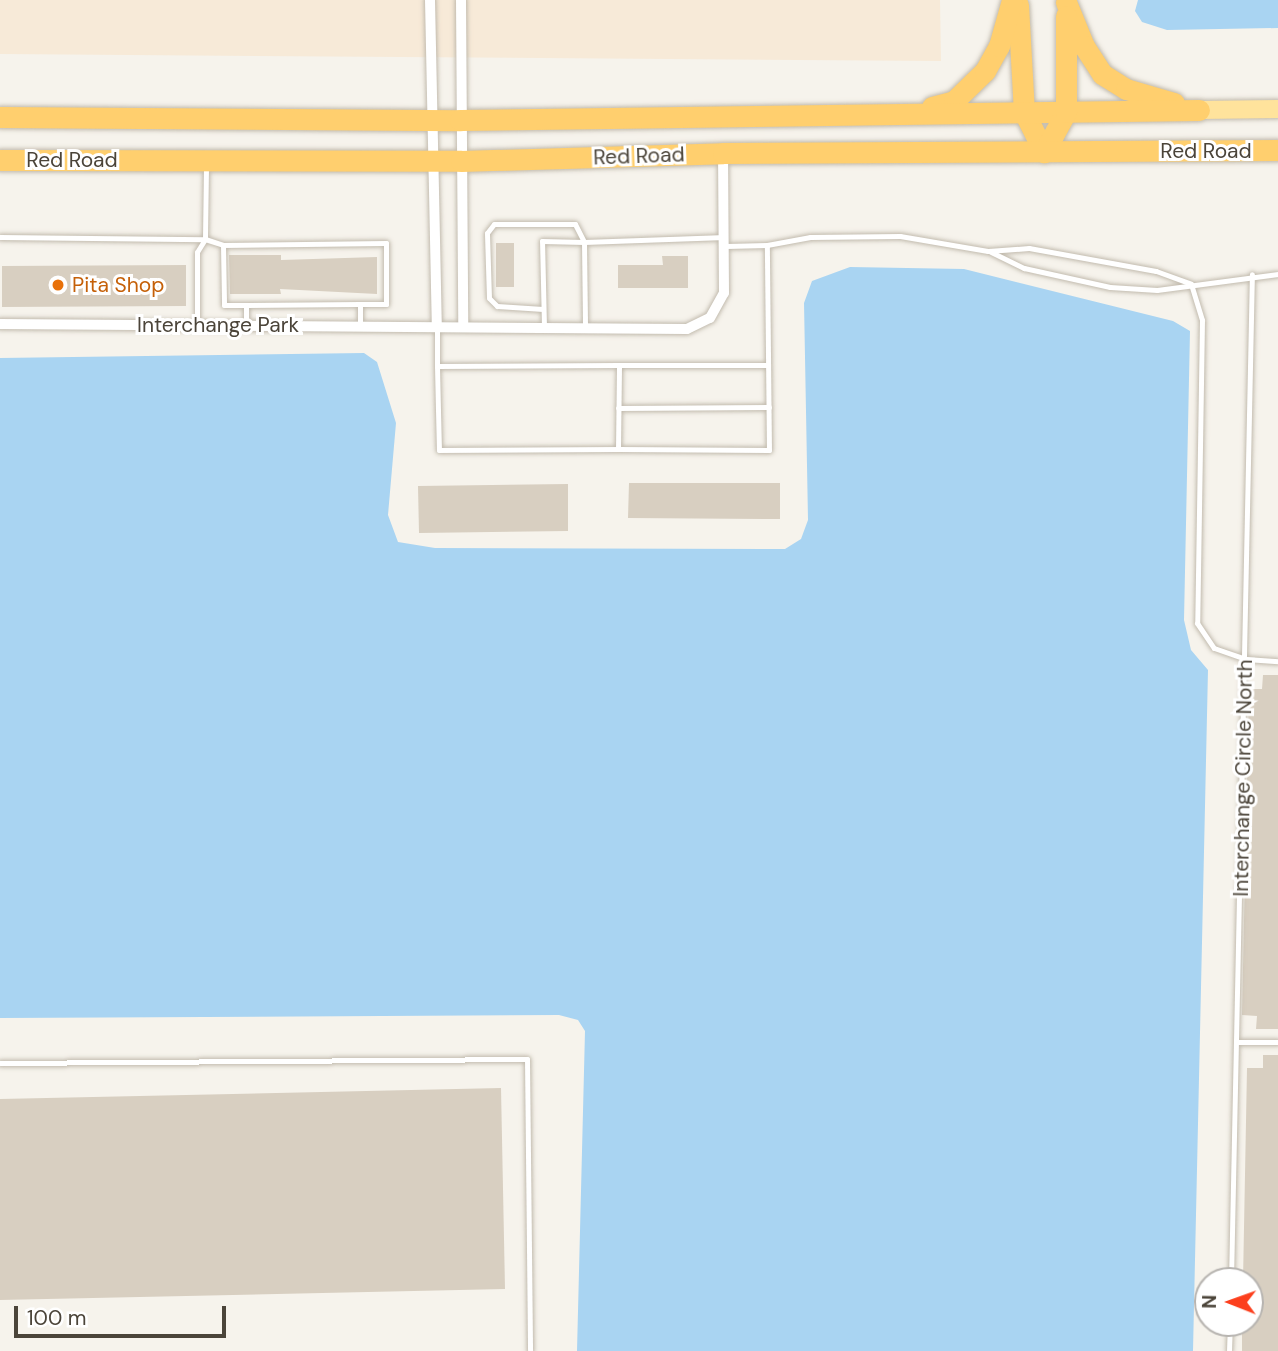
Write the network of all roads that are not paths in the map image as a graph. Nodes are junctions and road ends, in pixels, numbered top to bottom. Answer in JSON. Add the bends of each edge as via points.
{"nodes":[{"id":1,"x":430,"y":0,"type":"edge"},
{"id":2,"x":461,"y":0,"type":"edge"},
{"id":3,"x":1012,"y":0,"type":"edge"},
{"id":4,"x":1018,"y":0,"type":"edge"},
{"id":5,"x":1066,"y":1,"type":"edge"},
{"id":6,"x":1278,"y":109,"type":"edge"},
{"id":7,"x":1199,"y":110,"type":"junction"},
{"id":8,"x":913,"y":112,"type":"junction"},
{"id":9,"x":1024,"y":112,"type":"junction"},
{"id":10,"x":1066,"y":112,"type":"junction"},
{"id":11,"x":0,"y":117,"type":"edge"},
{"id":12,"x":434,"y":119,"type":"junction"},
{"id":13,"x":460,"y":120,"type":"junction"},
{"id":14,"x":1278,"y":150,"type":"edge"},
{"id":15,"x":1044,"y":152,"type":"junction"},
{"id":16,"x":723,"y":153,"type":"junction"},
{"id":17,"x":0,"y":160,"type":"edge"},
{"id":18,"x":206,"y":160,"type":"junction"},
{"id":19,"x":435,"y":161,"type":"junction"},
{"id":20,"x":461,"y":161,"type":"junction"},
{"id":21,"x":0,"y":237,"type":"edge"},
{"id":22,"x":205,"y":239,"type":"junction"},
{"id":23,"x":584,"y":242,"type":"junction"},
{"id":24,"x":726,"y":242,"type":"junction"},
{"id":25,"x":223,"y":245,"type":"junction"},
{"id":26,"x":767,"y":245,"type":"junction"},
{"id":27,"x":988,"y":251,"type":"junction"},
{"id":28,"x":1252,"y":274,"type":"junction"},
{"id":29,"x":1278,"y":274,"type":"edge"},
{"id":30,"x":1191,"y":284,"type":"junction"},
{"id":31,"x":360,"y":304,"type":"junction"},
{"id":32,"x":246,"y":305,"type":"junction"},
{"id":33,"x":543,"y":309,"type":"junction"},
{"id":34,"x":0,"y":324,"type":"edge"},
{"id":35,"x":197,"y":325,"type":"junction"},
{"id":36,"x":246,"y":325,"type":"junction"},
{"id":37,"x":360,"y":325,"type":"junction"},
{"id":38,"x":437,"y":325,"type":"junction"},
{"id":39,"x":463,"y":327,"type":"junction"},
{"id":40,"x":544,"y":327,"type":"junction"},
{"id":41,"x":585,"y":328,"type":"junction"},
{"id":42,"x":619,"y":365,"type":"junction"},
{"id":43,"x":768,"y":365,"type":"junction"},
{"id":44,"x":437,"y":366,"type":"junction"},
{"id":45,"x":769,"y":407,"type":"junction"},
{"id":46,"x":618,"y":408,"type":"junction"},
{"id":47,"x":618,"y":449,"type":"junction"},
{"id":48,"x":1246,"y":659,"type":"junction"},
{"id":49,"x":1278,"y":661,"type":"edge"},
{"id":50,"x":1236,"y":1042,"type":"junction"},
{"id":51,"x":1278,"y":1042,"type":"edge"},
{"id":52,"x":0,"y":1063,"type":"edge"},
{"id":53,"x":1231,"y":1267,"type":"edge"},
{"id":54,"x":530,"y":1351,"type":"edge"}],
"edges":[{"from":1,"to":12,"type":"street"},
{"from":2,"to":13,"type":"street"},
{"from":3,"to":8,"type":"highway","via":[[999,47],[985,71],[954,101]]},
{"from":4,"to":9,"type":"highway"},
{"from":5,"to":7,"type":"highway","via":[[1084,47],[1102,74],[1126,89]]},
{"from":5,"to":10,"type":"highway"},
{"from":6,"to":7,"type":"main road","name":"Red Road"},
{"from":7,"to":10,"type":"highway","name":"Red Road"},
{"from":8,"to":9,"type":"highway","name":"Red Road"},
{"from":8,"to":13,"type":"highway","name":"Red Road"},
{"from":9,"to":10,"type":"highway","name":"Red Road"},
{"from":9,"to":15,"type":"highway"},
{"from":10,"to":15,"type":"highway"},
{"from":11,"to":12,"type":"highway","name":"Red Road"},
{"from":12,"to":13,"type":"highway","name":"Red Road"},
{"from":12,"to":19,"type":"street"},
{"from":13,"to":20,"type":"street"},
{"from":14,"to":15,"type":"highway","name":"Red Road"},
{"from":15,"to":16,"type":"highway","name":"Red Road"},
{"from":16,"to":20,"type":"highway","name":"Red Road"},
{"from":16,"to":24,"type":"street","name":"Interchange Park"},
{"from":17,"to":18,"type":"highway","name":"Red Road"},
{"from":18,"to":19,"type":"highway","name":"Red Road"},
{"from":18,"to":22,"type":"lane"},
{"from":19,"to":20,"type":"highway","name":"Red Road"},
{"from":19,"to":38,"type":"street"},
{"from":20,"to":39,"type":"street"},
{"from":21,"to":22,"type":"lane"},
{"from":22,"to":25,"type":"lane"},
{"from":22,"to":35,"type":"lane","via":[[197,252]]},
{"from":23,"to":24,"type":"lane"},
{"from":23,"to":33,"type":"lane","via":[[542,241]]},
{"from":23,"to":33,"type":"lane","via":[[575,224],[494,224],[487,233],[489,298],[497,306]]},
{"from":23,"to":41,"type":"lane"},
{"from":24,"to":26,"type":"lane"},
{"from":24,"to":41,"type":"street","name":"Interchange Park","via":[[724,293],[710,318],[687,329]]},
{"from":25,"to":31,"type":"lane","via":[[386,243],[386,303]]},
{"from":25,"to":32,"type":"lane","via":[[224,305]]},
{"from":26,"to":27,"type":"lane","via":[[810,237],[888,236]]},
{"from":26,"to":43,"type":"lane"},
{"from":27,"to":30,"type":"lane","via":[[1030,248],[1156,271]]},
{"from":27,"to":30,"type":"lane","via":[[1024,268],[1110,286],[1157,290]]},
{"from":28,"to":29,"type":"lane"},
{"from":28,"to":30,"type":"lane"},
{"from":28,"to":48,"type":"lane","name":"Interchange Circle North"},
{"from":30,"to":48,"type":"lane","via":[[1202,320],[1198,623],[1214,648]]},
{"from":31,"to":32,"type":"lane"},
{"from":31,"to":37,"type":"lane"},
{"from":32,"to":36,"type":"lane"},
{"from":33,"to":40,"type":"lane"},
{"from":34,"to":35,"type":"street","name":"Interchange Park"},
{"from":35,"to":36,"type":"street","name":"Interchange Park"},
{"from":36,"to":37,"type":"street","name":"Interchange Park"},
{"from":37,"to":38,"type":"street","name":"Interchange Park"},
{"from":38,"to":39,"type":"street","name":"Interchange Park"},
{"from":38,"to":44,"type":"lane"},
{"from":39,"to":40,"type":"street","name":"Interchange Park"},
{"from":40,"to":41,"type":"street","name":"Interchange Park"},
{"from":42,"to":43,"type":"lane"},
{"from":42,"to":44,"type":"lane"},
{"from":42,"to":46,"type":"lane"},
{"from":43,"to":45,"type":"lane"},
{"from":44,"to":47,"type":"lane","via":[[439,450]]},
{"from":45,"to":46,"type":"lane"},
{"from":45,"to":47,"type":"lane","via":[[769,450]]},
{"from":46,"to":47,"type":"lane"},
{"from":48,"to":49,"type":"lane"},
{"from":48,"to":50,"type":"lane","name":"Interchange Circle North"},
{"from":50,"to":51,"type":"lane"},
{"from":50,"to":53,"type":"lane","name":"Interchange Circle North"},
{"from":52,"to":54,"type":"lane","via":[[527,1059]]}]}
